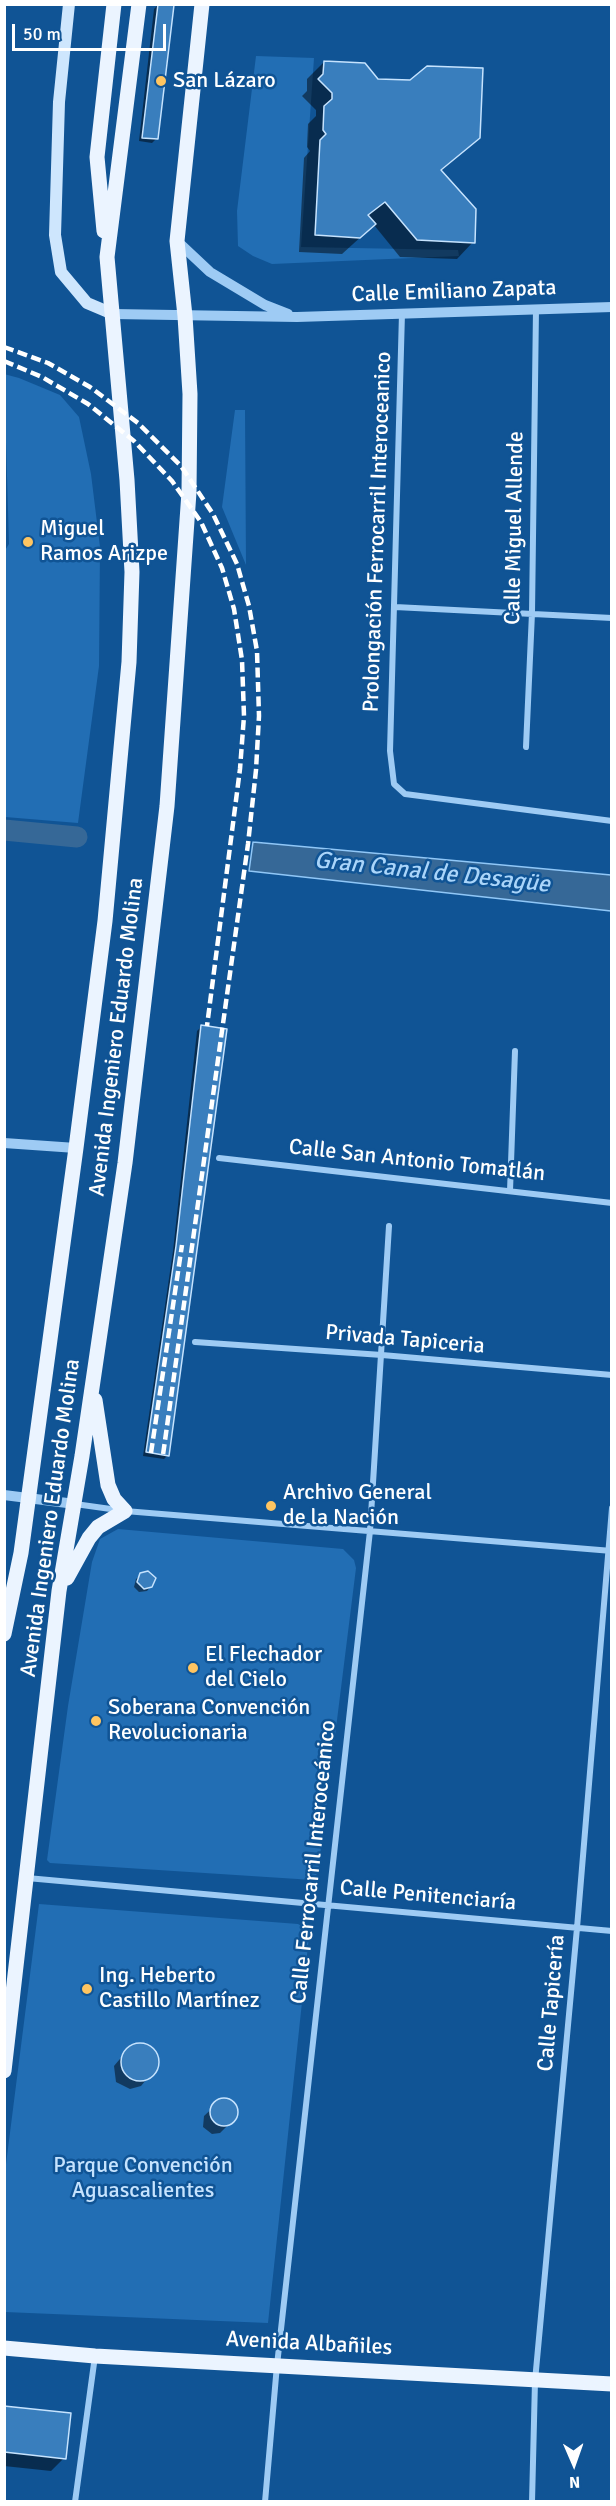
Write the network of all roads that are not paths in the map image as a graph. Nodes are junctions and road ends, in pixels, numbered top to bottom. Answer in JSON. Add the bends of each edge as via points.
{"nodes":[{"id":1,"x":69,"y":4,"type":"edge"},
{"id":2,"x":114,"y":4,"type":"edge"},
{"id":3,"x":139,"y":4,"type":"edge"},
{"id":4,"x":202,"y":4,"type":"edge"},
{"id":5,"x":177,"y":241,"type":"junction"},
{"id":6,"x":107,"y":257,"type":"junction"},
{"id":7,"x":612,"y":307,"type":"edge"},
{"id":8,"x":536,"y":309,"type":"junction"},
{"id":9,"x":402,"y":313,"type":"junction"},
{"id":10,"x":113,"y":314,"type":"junction"},
{"id":11,"x":185,"y":316,"type":"junction"},
{"id":12,"x":297,"y":317,"type":"junction"},
{"id":13,"x":395,"y":607,"type":"junction"},
{"id":14,"x":532,"y":613,"type":"junction"},
{"id":15,"x":612,"y":618,"type":"edge"},
{"id":16,"x":526,"y":747,"type":"dead end"},
{"id":17,"x":612,"y":821,"type":"edge"},
{"id":18,"x":515,"y":1051,"type":"dead end"},
{"id":19,"x":4,"y":1143,"type":"edge"},
{"id":20,"x":76,"y":1148,"type":"junction"},
{"id":21,"x":219,"y":1158,"type":"dead end"},
{"id":22,"x":510,"y":1191,"type":"junction"},
{"id":23,"x":612,"y":1203,"type":"edge"},
{"id":24,"x":389,"y":1226,"type":"dead end"},
{"id":25,"x":195,"y":1342,"type":"dead end"},
{"id":26,"x":382,"y":1355,"type":"junction"},
{"id":27,"x":612,"y":1375,"type":"edge"},
{"id":28,"x":93,"y":1385,"type":"junction"},
{"id":29,"x":4,"y":1495,"type":"edge"},
{"id":30,"x":29,"y":1498,"type":"junction"},
{"id":31,"x":75,"y":1504,"type":"junction"},
{"id":32,"x":612,"y":1508,"type":"edge"},
{"id":33,"x":125,"y":1511,"type":"junction"},
{"id":34,"x":370,"y":1531,"type":"junction"},
{"id":35,"x":610,"y":1551,"type":"edge"},
{"id":36,"x":59,"y":1591,"type":"junction"},
{"id":37,"x":4,"y":1634,"type":"edge"},
{"id":38,"x":27,"y":1878,"type":"junction"},
{"id":39,"x":327,"y":1905,"type":"junction"},
{"id":40,"x":577,"y":1928,"type":"junction"},
{"id":41,"x":612,"y":1930,"type":"edge"},
{"id":42,"x":4,"y":2071,"type":"edge"},
{"id":43,"x":4,"y":2348,"type":"edge"},
{"id":44,"x":95,"y":2356,"type":"junction"},
{"id":45,"x":277,"y":2365,"type":"junction"},
{"id":46,"x":535,"y":2381,"type":"junction"},
{"id":47,"x":612,"y":2384,"type":"edge"},
{"id":48,"x":75,"y":2502,"type":"edge"},
{"id":49,"x":265,"y":2502,"type":"edge"},
{"id":50,"x":532,"y":2502,"type":"edge"}],
"edges":[{"from":1,"to":10,"type":"main road","via":[[59,102],[55,235],[61,272],[87,303]]},
{"from":2,"to":6,"type":"main road","via":[[97,157]]},
{"from":3,"to":6,"type":"main road","name":"Avenida Ingeniero Eduardo Molina"},
{"from":4,"to":5,"type":"main road","name":"Avenida Ingeniero Eduardo Molina"},
{"from":5,"to":11,"type":"main road","name":"Avenida Ingeniero Eduardo Molina"},
{"from":5,"to":12,"type":"street","name":"Calle Emiliano Zapata","via":[[230,285]]},
{"from":6,"to":10,"type":"main road","name":"Avenida Ingeniero Eduardo Molina"},
{"from":7,"to":8,"type":"street","name":"Calle Emiliano Zapata"},
{"from":8,"to":9,"type":"street","name":"Calle Emiliano Zapata"},
{"from":8,"to":14,"type":"street","name":"Calle Miguel Allende"},
{"from":9,"to":12,"type":"street","name":"Calle Emiliano Zapata"},
{"from":9,"to":13,"type":"street","name":"Prolongación Ferrocarril Interoceanico"},
{"from":10,"to":11,"type":"street","name":"Calle Emiliano Zapata"},
{"from":10,"to":20,"type":"main road","name":"Avenida Ingeniero Eduardo Molina","via":[[132,572],[129,662],[105,921]]},
{"from":11,"to":12,"type":"street","name":"Calle Emiliano Zapata"},
{"from":11,"to":28,"type":"main road","name":"Avenida Ingeniero Eduardo Molina","via":[[190,394],[189,492],[167,806]]},
{"from":13,"to":14,"type":"street"},
{"from":13,"to":17,"type":"street","name":"Prolongación Ferrocarril Interoceanico","via":[[390,751],[394,784],[405,794]]},
{"from":14,"to":15,"type":"street"},
{"from":14,"to":16,"type":"street","name":"Calle Miguel Allende"},
{"from":18,"to":22,"type":"street"},
{"from":19,"to":20,"type":"street"},
{"from":20,"to":30,"type":"main road","name":"Avenida Ingeniero Eduardo Molina"},
{"from":21,"to":22,"type":"street","name":"Calle San Antonio Tomatlán"},
{"from":22,"to":23,"type":"street","name":"Calle San Antonio Tomatlán"},
{"from":24,"to":26,"type":"street","name":"Calle Ferrocarril Interoceánico"},
{"from":25,"to":26,"type":"street","name":"Privada Tapiceria"},
{"from":26,"to":27,"type":"street","name":"Privada Tapiceria"},
{"from":26,"to":34,"type":"street","name":"Calle Ferrocarril Interoceánico"},
{"from":28,"to":31,"type":"main road","name":"Avenida Ingeniero Eduardo Molina"},
{"from":28,"to":33,"type":"main road","via":[[108,1485]]},
{"from":29,"to":30,"type":"street"},
{"from":30,"to":31,"type":"street"},
{"from":30,"to":37,"type":"main road","name":"Avenida Ingeniero Eduardo Molina"},
{"from":31,"to":33,"type":"street"},
{"from":31,"to":36,"type":"main road","name":"Avenida Ingeniero Eduardo Molina"},
{"from":32,"to":35,"type":"street","name":"Calle Tapicería"},
{"from":33,"to":34,"type":"street"},
{"from":33,"to":36,"type":"main road","via":[[98,1527]]},
{"from":34,"to":35,"type":"street"},
{"from":34,"to":39,"type":"street","name":"Calle Ferrocarril Interoceánico"},
{"from":35,"to":40,"type":"street","name":"Calle Tapicería"},
{"from":36,"to":38,"type":"main road","name":"Avenida Ingeniero Eduardo Molina"},
{"from":38,"to":39,"type":"street","name":"Calle Penitenciaría"},
{"from":38,"to":42,"type":"main road","name":"Avenida Ingeniero Eduardo Molina"},
{"from":39,"to":40,"type":"street","name":"Calle Penitenciaría"},
{"from":39,"to":45,"type":"street","name":"Calle Ferrocarril Interoceánico"},
{"from":40,"to":41,"type":"street","name":"Calle Penitenciaría"},
{"from":40,"to":46,"type":"street","name":"Calle Tapicería"},
{"from":43,"to":44,"type":"main road","name":"Avenida Albañiles"},
{"from":44,"to":45,"type":"main road","name":"Avenida Albañiles"},
{"from":44,"to":48,"type":"street"},
{"from":45,"to":46,"type":"main road","name":"Avenida Albañiles"},
{"from":45,"to":49,"type":"street","name":"Calle Ferrocarril Interoceánico"},
{"from":46,"to":47,"type":"main road","name":"Avenida Albañiles"},
{"from":46,"to":50,"type":"street","name":"Calle Tapicería"}]}
